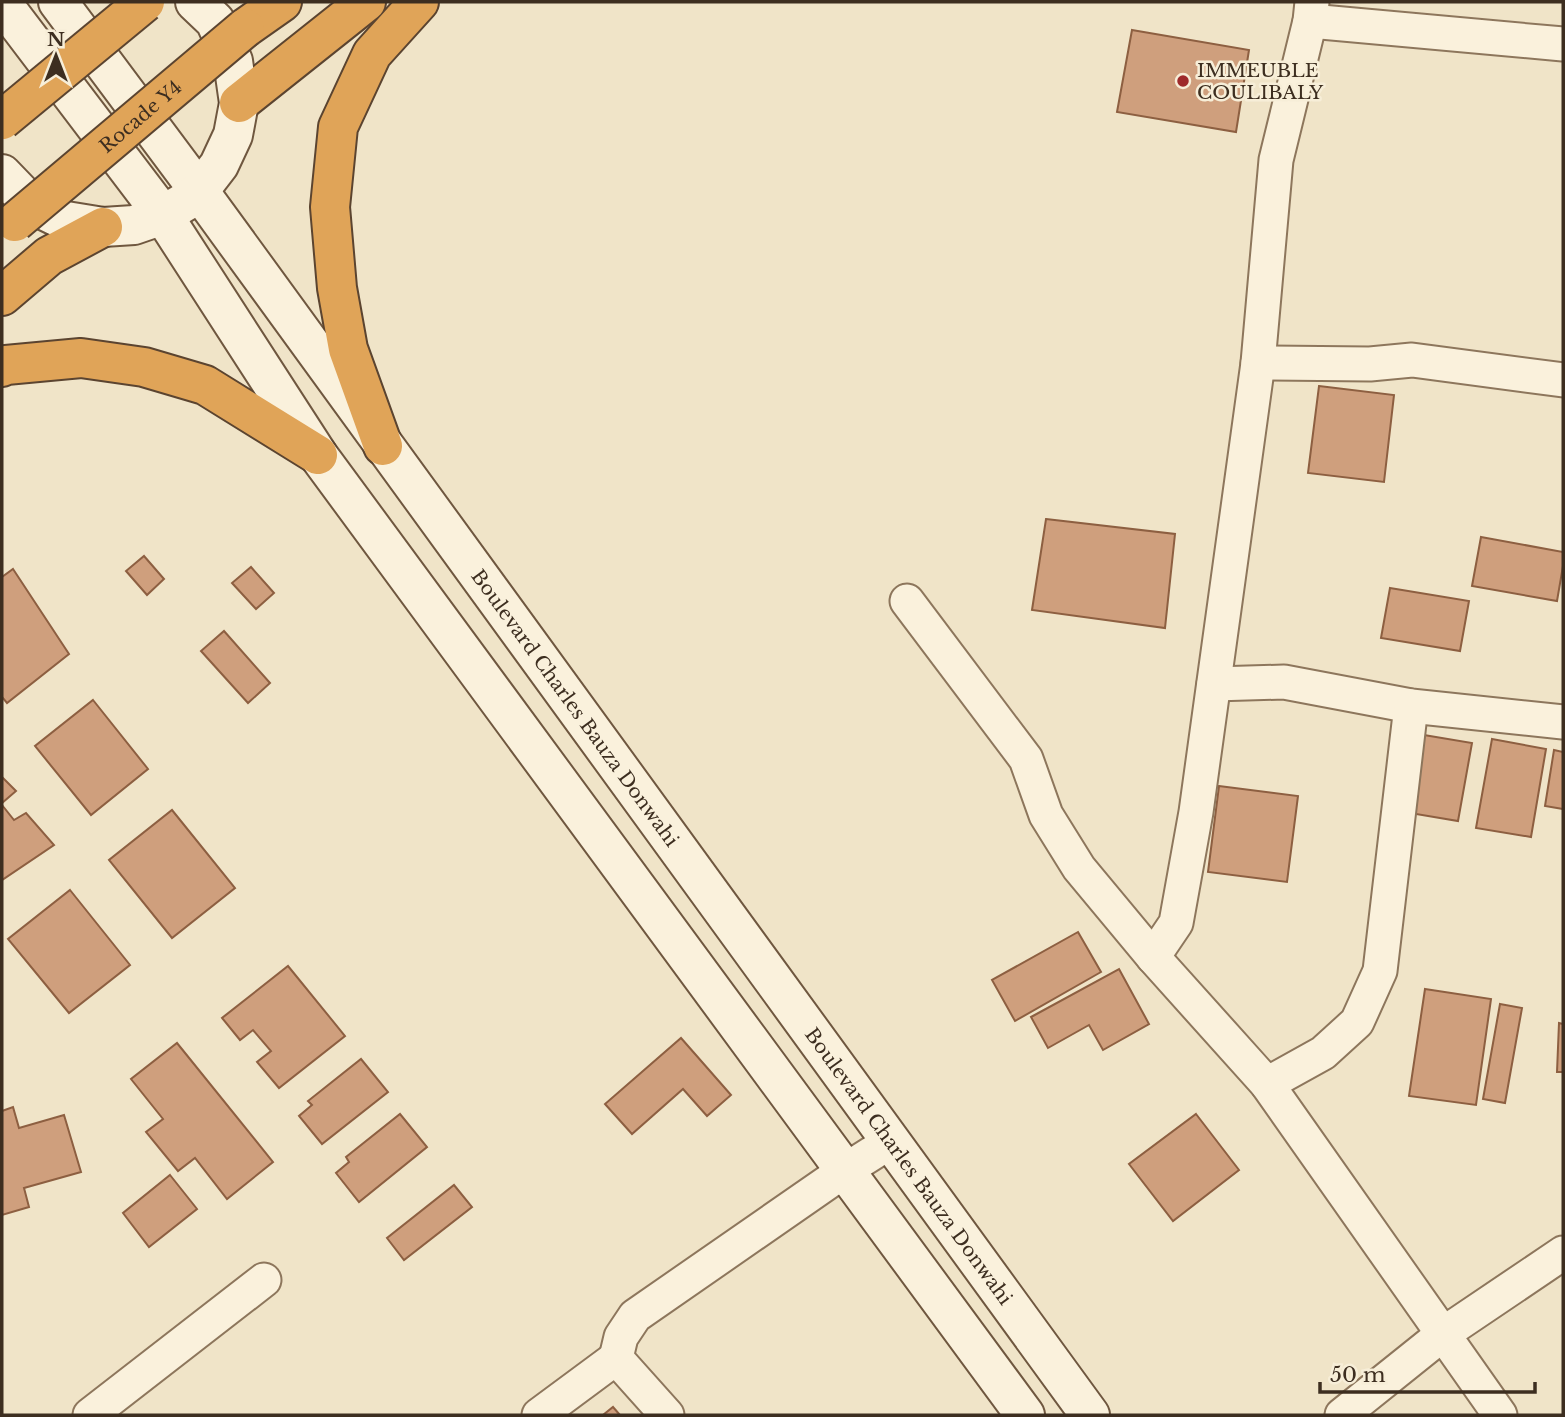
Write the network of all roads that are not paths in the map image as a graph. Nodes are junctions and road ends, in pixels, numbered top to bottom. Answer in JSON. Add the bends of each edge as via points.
{"nodes":[{"id":1,"x":58,"y":2,"type":"edge"},
{"id":2,"x":145,"y":2,"type":"edge"},
{"id":3,"x":195,"y":2,"type":"edge"},
{"id":4,"x":282,"y":2,"type":"edge"},
{"id":5,"x":366,"y":2,"type":"edge"},
{"id":6,"x":419,"y":2,"type":"edge"},
{"id":7,"x":7,"y":9,"type":"edge"},
{"id":8,"x":1311,"y":11,"type":"edge"},
{"id":9,"x":1563,"y":44,"type":"edge"},
{"id":10,"x":239,"y":103,"type":"junction"},
{"id":11,"x":2,"y":120,"type":"edge"},
{"id":12,"x":2,"y":174,"type":"edge"},
{"id":13,"x":199,"y":191,"type":"junction"},
{"id":14,"x":163,"y":215,"type":"junction"},
{"id":15,"x":8,"y":227,"type":"edge"},
{"id":16,"x":103,"y":227,"type":"junction"},
{"id":17,"x":2,"y":296,"type":"edge"},
{"id":18,"x":1258,"y":363,"type":"junction"},
{"id":19,"x":2,"y":367,"type":"edge"},
{"id":20,"x":1563,"y":380,"type":"edge"},
{"id":21,"x":383,"y":446,"type":"junction"},
{"id":22,"x":318,"y":455,"type":"junction"},
{"id":23,"x":907,"y":601,"type":"dead end"},
{"id":24,"x":1214,"y":684,"type":"junction"},
{"id":25,"x":1411,"y":706,"type":"junction"},
{"id":26,"x":1563,"y":722,"type":"edge"},
{"id":27,"x":1153,"y":957,"type":"junction"},
{"id":28,"x":1267,"y":1084,"type":"junction"},
{"id":29,"x":890,"y":1142,"type":"junction"},
{"id":30,"x":844,"y":1171,"type":"junction"},
{"id":31,"x":1563,"y":1253,"type":"edge"},
{"id":32,"x":264,"y":1280,"type":"dead end"},
{"id":33,"x":1443,"y":1334,"type":"junction"},
{"id":34,"x":616,"y":1358,"type":"junction"},
{"id":35,"x":90,"y":1415,"type":"edge"},
{"id":36,"x":539,"y":1415,"type":"edge"},
{"id":37,"x":667,"y":1415,"type":"edge"},
{"id":38,"x":1025,"y":1415,"type":"edge"},
{"id":39,"x":1090,"y":1415,"type":"edge"},
{"id":40,"x":1342,"y":1415,"type":"edge"},
{"id":41,"x":1500,"y":1415,"type":"edge"}],
"edges":[{"from":1,"to":13,"type":"main road","name":"Boulevard Charles Bauza Donwahi"},
{"from":2,"to":11,"type":"highway","bridge":true},
{"from":3,"to":10,"type":"main road","via":[[215,22],[233,61]]},
{"from":4,"to":15,"type":"highway","name":"Rocade Y4","bridge":true},
{"from":5,"to":10,"type":"highway"},
{"from":6,"to":21,"type":"highway","via":[[372,54],[338,127],[330,207],[348,349]]},
{"from":7,"to":14,"type":"main road"},
{"from":8,"to":9,"type":"street"},
{"from":8,"to":18,"type":"street","via":[[1276,160]]},
{"from":10,"to":13,"type":"main road","via":[[233,135],[219,165]]},
{"from":12,"to":16,"type":"main road","via":[[31,204],[66,221]]},
{"from":13,"to":14,"type":"main road"},
{"from":13,"to":21,"type":"main road","name":"Boulevard Charles Bauza Donwahi"},
{"from":14,"to":16,"type":"main road","via":[[134,225]]},
{"from":14,"to":22,"type":"main road"},
{"from":16,"to":17,"type":"highway","via":[[49,256]]},
{"from":18,"to":20,"type":"street","via":[[1412,360]]},
{"from":18,"to":24,"type":"street"},
{"from":19,"to":22,"type":"highway","via":[[80,358],[144,367],[205,385]]},
{"from":21,"to":29,"type":"main road","name":"Boulevard Charles Bauza Donwahi"},
{"from":22,"to":30,"type":"main road"},
{"from":23,"to":27,"type":"street","via":[[1026,759],[1046,815],[1080,868]]},
{"from":24,"to":25,"type":"street","via":[[1284,682]]},
{"from":24,"to":27,"type":"street","via":[[1176,923]]},
{"from":25,"to":26,"type":"street"},
{"from":25,"to":28,"type":"street","via":[[1380,971],[1357,1021],[1322,1052]]},
{"from":27,"to":28,"type":"street"},
{"from":28,"to":33,"type":"street"},
{"from":29,"to":30,"type":"street"},
{"from":29,"to":39,"type":"main road","name":"Boulevard Charles Bauza Donwahi"},
{"from":30,"to":34,"type":"street","via":[[635,1316],[621,1337]]},
{"from":30,"to":38,"type":"main road"},
{"from":31,"to":33,"type":"street"},
{"from":32,"to":35,"type":"street"},
{"from":33,"to":40,"type":"street"},
{"from":33,"to":41,"type":"street"},
{"from":34,"to":36,"type":"street"},
{"from":34,"to":37,"type":"street"}]}
